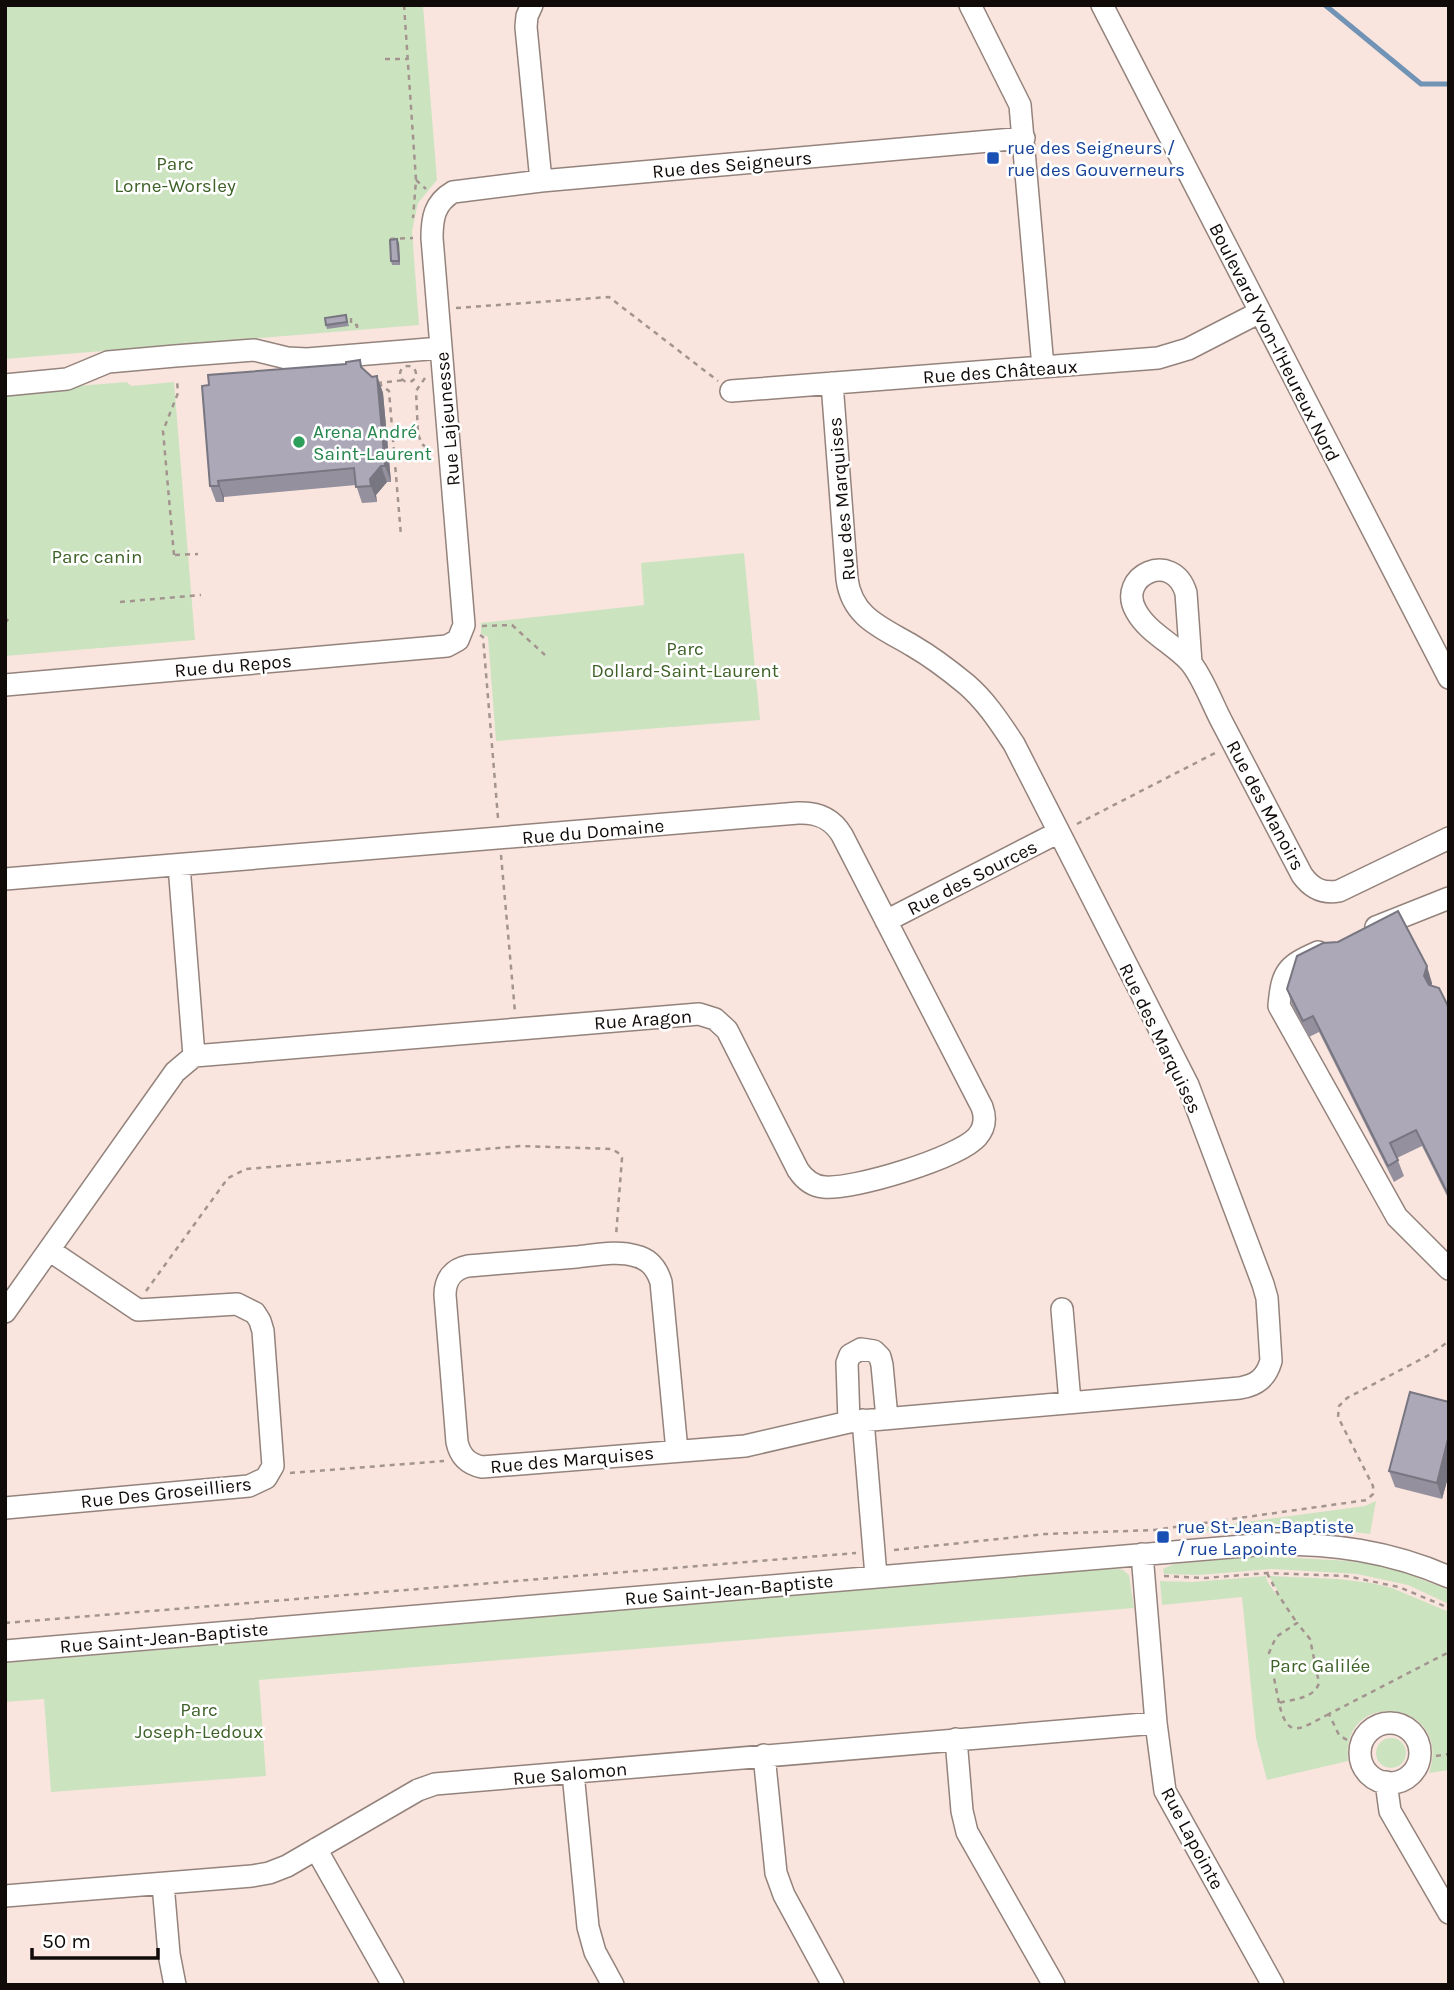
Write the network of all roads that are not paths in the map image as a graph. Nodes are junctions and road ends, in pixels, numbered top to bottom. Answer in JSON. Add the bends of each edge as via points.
{"nodes":[{"id":1,"x":532,"y":5,"type":"edge"},
{"id":2,"x":970,"y":5,"type":"edge"},
{"id":3,"x":1102,"y":5,"type":"edge"},
{"id":4,"x":1024,"y":138,"type":"junction"},
{"id":5,"x":541,"y":181,"type":"junction"},
{"id":6,"x":434,"y":194,"type":"joint"},
{"id":7,"x":1260,"y":312,"type":"junction"},
{"id":8,"x":441,"y":348,"type":"junction"},
{"id":9,"x":1043,"y":367,"type":"junction"},
{"id":10,"x":832,"y":383,"type":"junction"},
{"id":11,"x":5,"y":384,"type":"edge"},
{"id":12,"x":731,"y":391,"type":"road end"},
{"id":13,"x":458,"y":640,"type":"joint"},
{"id":14,"x":1191,"y":663,"type":"dead end"},
{"id":15,"x":1449,"y":678,"type":"edge"},
{"id":16,"x":5,"y":685,"type":"edge"},
{"id":17,"x":1065,"y":830,"type":"junction"},
{"id":18,"x":1449,"y":838,"type":"edge"},
{"id":19,"x":179,"y":865,"type":"junction"},
{"id":20,"x":5,"y":879,"type":"edge"},
{"id":21,"x":1449,"y":898,"type":"edge"},
{"id":22,"x":886,"y":921,"type":"junction"},
{"id":23,"x":1363,"y":933,"type":"edge"},
{"id":24,"x":1338,"y":944,"type":"edge"},
{"id":25,"x":194,"y":1056,"type":"junction"},
{"id":26,"x":982,"y":1131,"type":"joint"},
{"id":27,"x":49,"y":1250,"type":"junction"},
{"id":28,"x":1449,"y":1269,"type":"edge"},
{"id":29,"x":1062,"y":1309,"type":"dead end"},
{"id":30,"x":5,"y":1312,"type":"edge"},
{"id":31,"x":1070,"y":1402,"type":"junction"},
{"id":32,"x":887,"y":1418,"type":"junction"},
{"id":33,"x":856,"y":1421,"type":"junction"},
{"id":34,"x":677,"y":1451,"type":"junction"},
{"id":35,"x":5,"y":1508,"type":"edge"},
{"id":36,"x":1142,"y":1554,"type":"junction"},
{"id":37,"x":876,"y":1576,"type":"junction"},
{"id":38,"x":1449,"y":1577,"type":"edge"},
{"id":39,"x":5,"y":1651,"type":"edge"},
{"id":40,"x":1156,"y":1723,"type":"junction"},
{"id":41,"x":956,"y":1739,"type":"junction"},
{"id":42,"x":764,"y":1755,"type":"junction"},
{"id":43,"x":573,"y":1773,"type":"junction"},
{"id":44,"x":1386,"y":1782,"type":"dead end"},
{"id":45,"x":316,"y":1849,"type":"junction"},
{"id":46,"x":163,"y":1884,"type":"junction"},
{"id":47,"x":5,"y":1896,"type":"edge"},
{"id":48,"x":1449,"y":1913,"type":"edge"},
{"id":49,"x":175,"y":1985,"type":"edge"},
{"id":50,"x":393,"y":1985,"type":"edge"},
{"id":51,"x":613,"y":1985,"type":"edge"},
{"id":52,"x":834,"y":1985,"type":"edge"},
{"id":53,"x":1054,"y":1985,"type":"edge"},
{"id":54,"x":1273,"y":1985,"type":"edge"}],
"edges":[{"from":1,"to":5,"type":"street","via":[[526,27]]},
{"from":2,"to":4,"type":"street","via":[[1019,101]]},
{"from":3,"to":7,"type":"street","name":"Boulevard Yvon-l'Heureux Nord"},
{"from":4,"to":5,"type":"street","name":"Rue des Seigneurs"},
{"from":4,"to":9,"type":"street"},
{"from":5,"to":6,"type":"street","name":"Rue des Seigneurs"},
{"from":6,"to":8,"type":"street","name":"Rue Lajeunesse","via":[[432,229]]},
{"from":7,"to":9,"type":"street","name":"Rue des Châteaux","via":[[1168,356]]},
{"from":7,"to":15,"type":"street","name":"Boulevard Yvon-l'Heureux Nord"},
{"from":8,"to":11,"type":"street","via":[[307,359],[254,350],[175,356],[108,362],[67,379]]},
{"from":8,"to":13,"type":"street","name":"Rue Lajeunesse","via":[[464,625]]},
{"from":9,"to":10,"type":"street","name":"Rue des Châteaux"},
{"from":10,"to":12,"type":"street","name":"Rue des Châteaux"},
{"from":10,"to":17,"type":"street","name":"Rue des Marquises","via":[[852,600],[870,621],[934,659],[982,701],[1014,744]]},
{"from":13,"to":16,"type":"street","name":"Rue du Repos","via":[[447,646]]},
{"from":14,"to":18,"type":"street","name":"Rue des Manoirs","via":[[1302,876],[1313,887],[1329,892],[1344,889]]},
{"from":17,"to":22,"type":"street","name":"Rue des Sources"},
{"from":17,"to":31,"type":"street","name":"Rue des Marquises","via":[[1188,1085],[1263,1284],[1271,1356],[1265,1375],[1250,1386]]},
{"from":19,"to":20,"type":"street","name":"Rue du Domaine"},
{"from":19,"to":22,"type":"street","name":"Rue du Domaine","via":[[808,812],[825,817],[839,830]]},
{"from":19,"to":25,"type":"street"},
{"from":21,"to":23,"type":"street"},
{"from":22,"to":26,"type":"street","name":"Rue du Domaine","via":[[982,1107]]},
{"from":24,"to":28,"type":"street","via":[[1301,959],[1289,970],[1281,982],[1279,1006],[1397,1217]]},
{"from":25,"to":26,"type":"street","name":"Rue Aragon","via":[[693,1014],[715,1019],[730,1035],[801,1174],[818,1186],[829,1188],[907,1170],[968,1144]]},
{"from":25,"to":27,"type":"street","via":[[175,1072]]},
{"from":27,"to":30,"type":"street"},
{"from":27,"to":35,"type":"street","name":"Rue Des Groseilliers","via":[[134,1308],[147,1311],[237,1304],[251,1310],[263,1331],[273,1466],[269,1475],[249,1486]]},
{"from":29,"to":31,"type":"street"},
{"from":31,"to":32,"type":"street","name":"Rue des Marquises"},
{"from":32,"to":33,"type":"street","name":"Rue des Marquises"},
{"from":32,"to":33,"type":"street","via":[[881,1361],[874,1351],[861,1349],[846,1363]]},
{"from":33,"to":34,"type":"street","name":"Rue des Marquises","via":[[750,1445]]},
{"from":33,"to":37,"type":"street"},
{"from":34,"to":34,"type":"street","name":"Rue des Marquises","via":[[661,1282],[644,1259],[615,1254],[468,1266],[448,1279],[445,1295],[457,1442],[465,1459],[487,1467]]},
{"from":36,"to":37,"type":"street","name":"Rue Saint-Jean-Baptiste"},
{"from":36,"to":38,"type":"street","name":"Rue Saint-Jean-Baptiste","via":[[1267,1544],[1326,1545],[1386,1554]]},
{"from":36,"to":40,"type":"street","name":"Rue Lapointe"},
{"from":37,"to":39,"type":"street","name":"Rue Saint-Jean-Baptiste"},
{"from":40,"to":41,"type":"street","name":"Rue Salomon"},
{"from":40,"to":54,"type":"street","name":"Rue Lapointe","via":[[1167,1796]]},
{"from":41,"to":42,"type":"street","name":"Rue Salomon"},
{"from":41,"to":53,"type":"street","via":[[967,1832]]},
{"from":42,"to":43,"type":"street","name":"Rue Salomon"},
{"from":42,"to":52,"type":"street","via":[[776,1873],[787,1902]]},
{"from":43,"to":45,"type":"street","name":"Rue Salomon","via":[[429,1785]]},
{"from":43,"to":51,"type":"street","via":[[589,1936]]},
{"from":44,"to":48,"type":"street","via":[[1390,1811]]},
{"from":45,"to":46,"type":"street","name":"Rue Salomon","via":[[260,1875]]},
{"from":45,"to":50,"type":"street"},
{"from":46,"to":47,"type":"street","name":"Rue Salomon"},
{"from":46,"to":49,"type":"street"}]}
